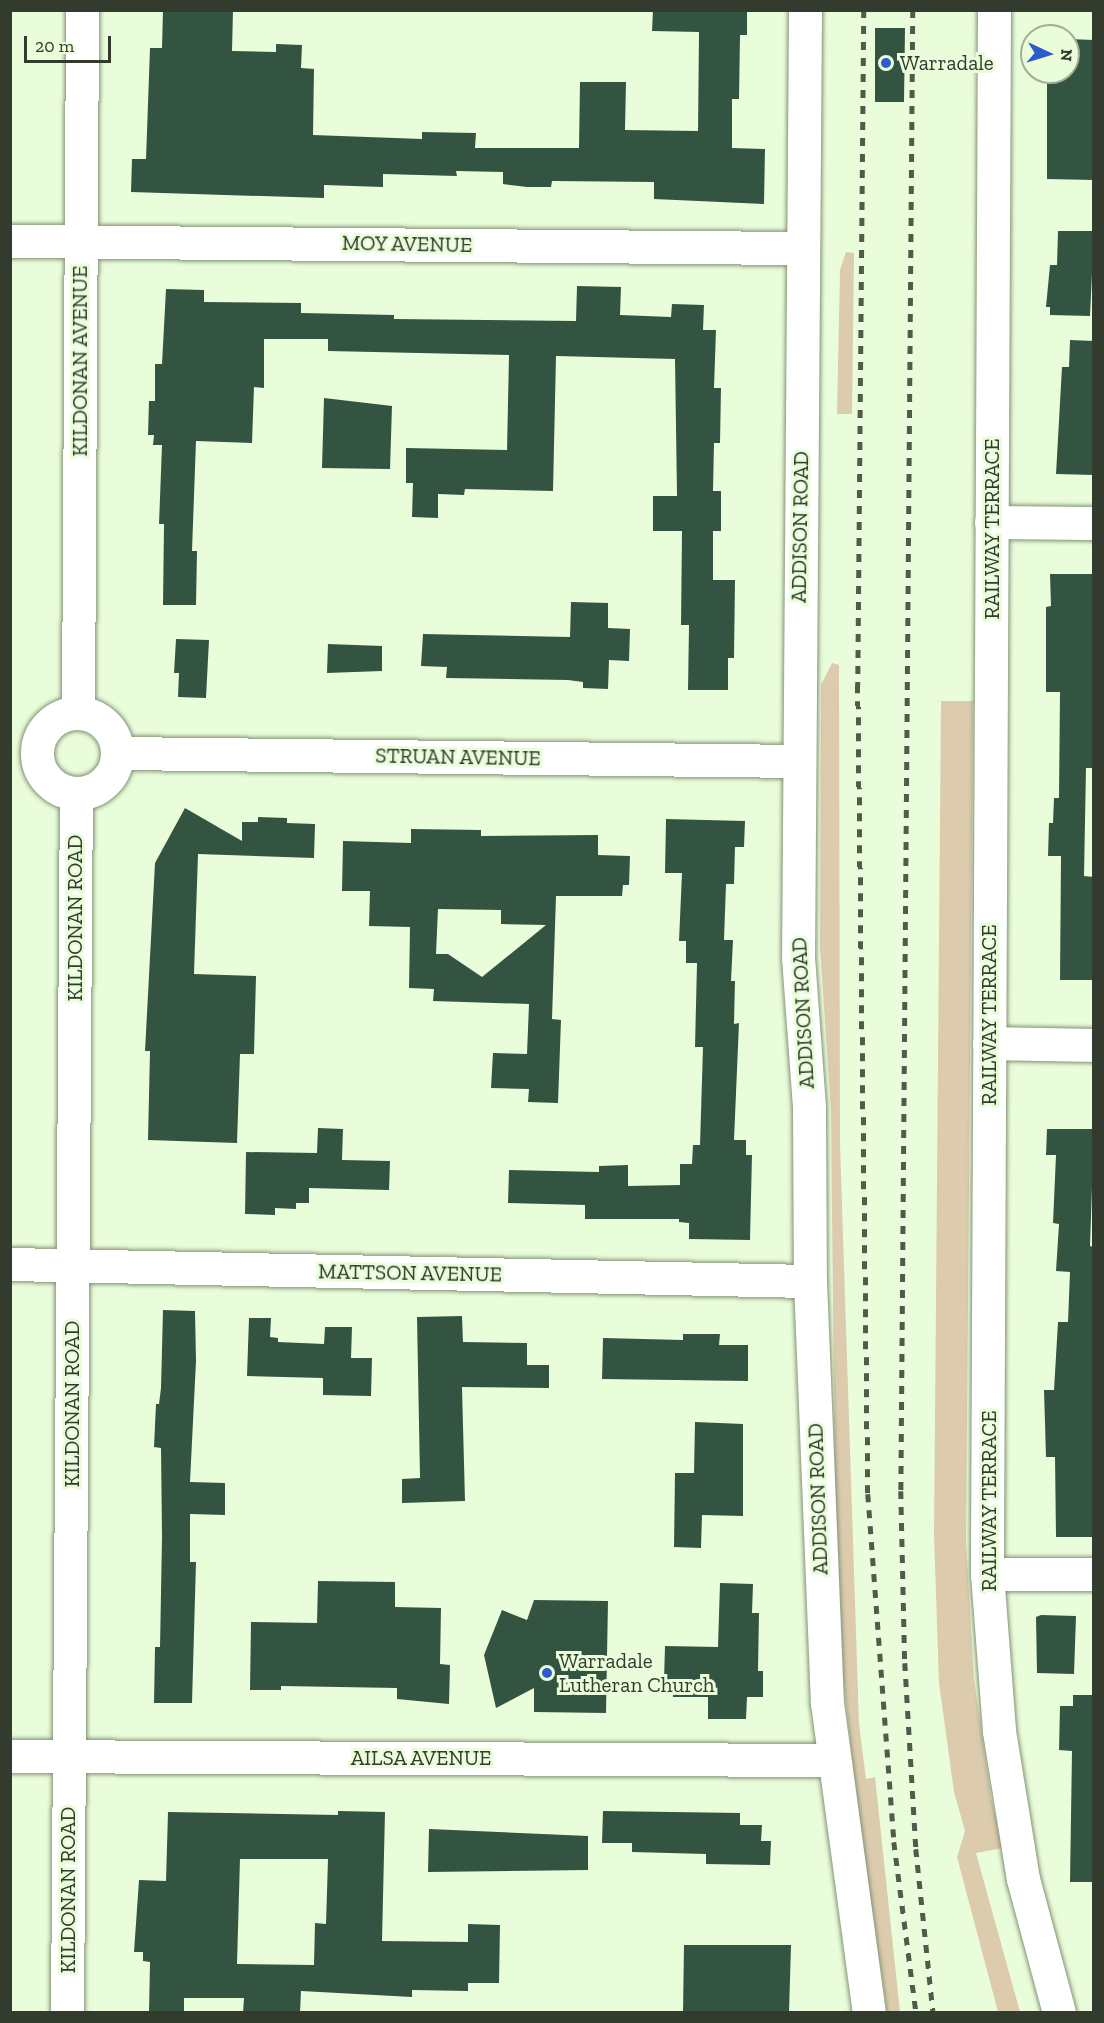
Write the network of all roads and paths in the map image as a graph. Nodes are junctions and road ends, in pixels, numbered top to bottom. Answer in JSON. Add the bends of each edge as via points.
{"nodes":[{"id":1,"x":82,"y":10,"type":"edge"},
{"id":2,"x":805,"y":10,"type":"edge"},
{"id":3,"x":994,"y":10,"type":"edge"},
{"id":4,"x":10,"y":241,"type":"edge"},
{"id":5,"x":80,"y":242,"type":"junction"},
{"id":6,"x":803,"y":248,"type":"junction"},
{"id":7,"x":992,"y":522,"type":"junction"},
{"id":8,"x":1094,"y":523,"type":"edge"},
{"id":9,"x":78,"y":712,"type":"junction"},
{"id":10,"x":23,"y":751,"type":"edge"},
{"id":11,"x":118,"y":753,"type":"junction"},
{"id":12,"x":798,"y":761,"type":"junction"},
{"id":13,"x":76,"y":795,"type":"junction"},
{"id":14,"x":989,"y":1043,"type":"junction"},
{"id":15,"x":1094,"y":1045,"type":"edge"},
{"id":16,"x":10,"y":1264,"type":"edge"},
{"id":17,"x":73,"y":1265,"type":"junction"},
{"id":18,"x":810,"y":1281,"type":"junction"},
{"id":19,"x":987,"y":1574,"type":"junction"},
{"id":20,"x":1094,"y":1574,"type":"edge"},
{"id":21,"x":10,"y":1756,"type":"edge"},
{"id":22,"x":69,"y":1756,"type":"junction"},
{"id":23,"x":832,"y":1761,"type":"junction"},
{"id":24,"x":67,"y":2013,"type":"edge"},
{"id":25,"x":869,"y":2013,"type":"edge"},
{"id":26,"x":1059,"y":2013,"type":"edge"}],
"edges":[{"from":1,"to":5,"type":"street","name":"KILDONAN AVENUE"},
{"from":2,"to":6,"type":"street","name":"ADDISON ROAD"},
{"from":3,"to":7,"type":"street","name":"RAILWAY TERRACE"},
{"from":4,"to":5,"type":"street","name":"MOY AVENUE"},
{"from":5,"to":6,"type":"street","name":"MOY AVENUE"},
{"from":5,"to":9,"type":"street","name":"KILDONAN AVENUE"},
{"from":6,"to":12,"type":"street","name":"ADDISON ROAD"},
{"from":7,"to":8,"type":"street"},
{"from":7,"to":14,"type":"street","name":"RAILWAY TERRACE"},
{"from":9,"to":10,"type":"street","via":[[58,716]]},
{"from":9,"to":11,"type":"street","via":[[100,719],[114,736]]},
{"from":10,"to":13,"type":"street","via":[[57,790]]},
{"from":11,"to":12,"type":"street","name":"STRUAN AVENUE"},
{"from":11,"to":13,"type":"street","via":[[111,777],[92,792]]},
{"from":12,"to":18,"type":"street","name":"ADDISON ROAD","via":[[798,957],[809,1107]]},
{"from":13,"to":17,"type":"street","name":"KILDONAN ROAD"},
{"from":14,"to":15,"type":"street"},
{"from":14,"to":19,"type":"street","name":"RAILWAY TERRACE"},
{"from":16,"to":17,"type":"street","name":"MATTSON AVENUE"},
{"from":17,"to":18,"type":"street","name":"MATTSON AVENUE"},
{"from":17,"to":22,"type":"street","name":"KILDONAN ROAD"},
{"from":18,"to":23,"type":"street","name":"ADDISON ROAD"},
{"from":19,"to":20,"type":"street"},
{"from":19,"to":26,"type":"street","name":"RAILWAY TERRACE","via":[[999,1731],[1023,1879]]},
{"from":21,"to":22,"type":"street","name":"AILSA AVENUE"},
{"from":22,"to":23,"type":"street","name":"AILSA AVENUE"},
{"from":22,"to":24,"type":"street","name":"KILDONAN ROAD"},
{"from":23,"to":25,"type":"street","name":"ADDISON ROAD"}]}
